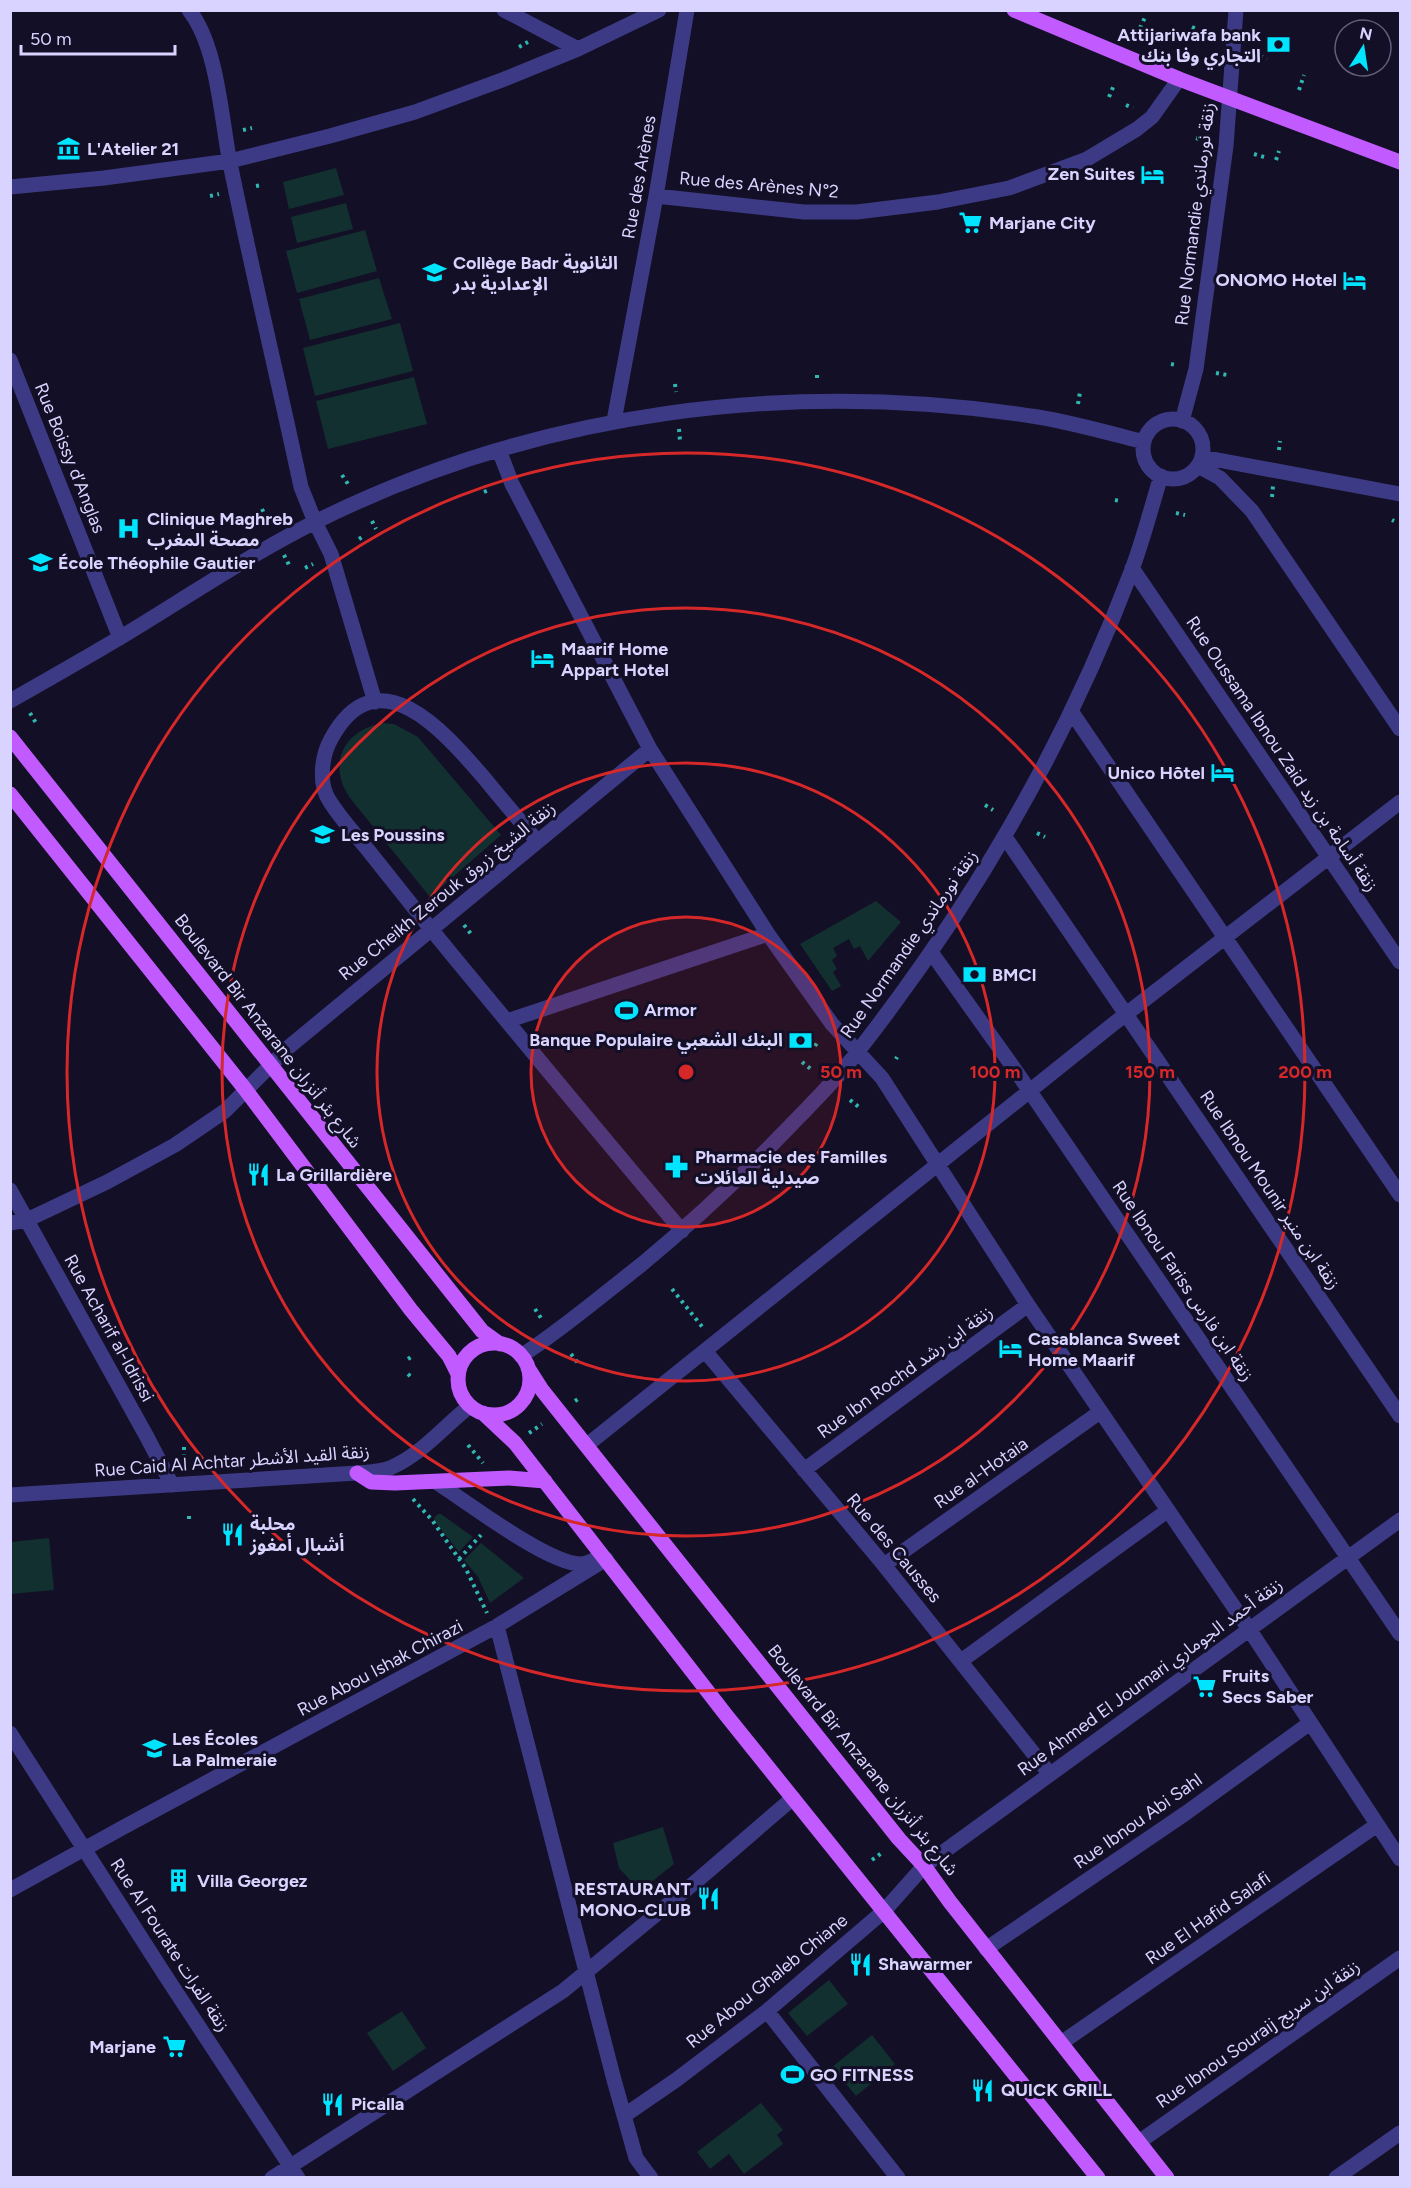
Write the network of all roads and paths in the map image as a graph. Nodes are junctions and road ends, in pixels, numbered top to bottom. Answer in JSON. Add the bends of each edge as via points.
{"nodes":[{"id":1,"x":189,"y":10,"type":"edge"},
{"id":2,"x":504,"y":10,"type":"edge"},
{"id":3,"x":659,"y":10,"type":"edge"},
{"id":4,"x":687,"y":10,"type":"edge"},
{"id":5,"x":1014,"y":10,"type":"edge"},
{"id":6,"x":1236,"y":10,"type":"edge"},
{"id":7,"x":1146,"y":15,"type":"dead end"},
{"id":8,"x":1140,"y":28,"type":"dead end"},
{"id":9,"x":531,"y":41,"type":"dead end"},
{"id":10,"x":519,"y":47,"type":"dead end"},
{"id":11,"x":578,"y":49,"type":"junction"},
{"id":12,"x":1260,"y":56,"type":"dead end"},
{"id":13,"x":1268,"y":59,"type":"dead end"},
{"id":14,"x":1304,"y":75,"type":"dead end"},
{"id":15,"x":1179,"y":79,"type":"junction"},
{"id":16,"x":1114,"y":85,"type":"dead end"},
{"id":17,"x":1299,"y":90,"type":"dead end"},
{"id":18,"x":1109,"y":97,"type":"dead end"},
{"id":19,"x":1229,"y":98,"type":"junction"},
{"id":20,"x":1126,"y":105,"type":"dead end"},
{"id":21,"x":1132,"y":108,"type":"dead end"},
{"id":22,"x":252,"y":128,"type":"dead end"},
{"id":23,"x":243,"y":130,"type":"dead end"},
{"id":24,"x":1196,"y":138,"type":"dead end"},
{"id":25,"x":1204,"y":140,"type":"dead end"},
{"id":26,"x":1279,"y":151,"type":"dead end"},
{"id":27,"x":1254,"y":154,"type":"dead end"},
{"id":28,"x":1264,"y":157,"type":"dead end"},
{"id":29,"x":1276,"y":160,"type":"dead end"},
{"id":30,"x":230,"y":161,"type":"junction"},
{"id":31,"x":1401,"y":162,"type":"edge"},
{"id":32,"x":262,"y":185,"type":"dead end"},
{"id":33,"x":256,"y":186,"type":"dead end"},
{"id":34,"x":10,"y":187,"type":"edge"},
{"id":35,"x":219,"y":194,"type":"dead end"},
{"id":36,"x":210,"y":196,"type":"dead end"},
{"id":37,"x":656,"y":196,"type":"junction"},
{"id":38,"x":10,"y":360,"type":"edge"},
{"id":39,"x":1216,"y":373,"type":"dead end"},
{"id":40,"x":1227,"y":375,"type":"dead end"},
{"id":41,"x":675,"y":384,"type":"dead end"},
{"id":42,"x":676,"y":392,"type":"dead end"},
{"id":43,"x":1080,"y":392,"type":"dead end"},
{"id":44,"x":1078,"y":404,"type":"dead end"},
{"id":45,"x":614,"y":421,"type":"junction"},
{"id":46,"x":1182,"y":421,"type":"junction"},
{"id":47,"x":679,"y":429,"type":"dead end"},
{"id":48,"x":680,"y":441,"type":"dead end"},
{"id":49,"x":1280,"y":441,"type":"dead end"},
{"id":50,"x":1144,"y":442,"type":"junction"},
{"id":51,"x":499,"y":450,"type":"junction"},
{"id":52,"x":1279,"y":450,"type":"dead end"},
{"id":53,"x":1200,"y":461,"type":"junction"},
{"id":54,"x":342,"y":476,"type":"dead end"},
{"id":55,"x":1161,"y":476,"type":"junction"},
{"id":56,"x":348,"y":484,"type":"dead end"},
{"id":57,"x":1273,"y":485,"type":"dead end"},
{"id":58,"x":489,"y":490,"type":"dead end"},
{"id":59,"x":484,"y":492,"type":"dead end"},
{"id":60,"x":1272,"y":497,"type":"dead end"},
{"id":61,"x":1399,"y":497,"type":"edge"},
{"id":62,"x":262,"y":509,"type":"dead end"},
{"id":63,"x":1176,"y":513,"type":"dead end"},
{"id":64,"x":1185,"y":515,"type":"dead end"},
{"id":65,"x":267,"y":520,"type":"dead end"},
{"id":66,"x":315,"y":522,"type":"junction"},
{"id":67,"x":372,"y":522,"type":"dead end"},
{"id":68,"x":376,"y":529,"type":"dead end"},
{"id":69,"x":365,"y":535,"type":"dead end"},
{"id":70,"x":359,"y":539,"type":"dead end"},
{"id":71,"x":312,"y":564,"type":"dead end"},
{"id":72,"x":305,"y":568,"type":"dead end"},
{"id":73,"x":1132,"y":568,"type":"junction"},
{"id":74,"x":120,"y":638,"type":"junction"},
{"id":75,"x":10,"y":701,"type":"edge"},
{"id":76,"x":375,"y":702,"type":"junction"},
{"id":77,"x":1071,"y":711,"type":"junction"},
{"id":78,"x":30,"y":713,"type":"dead end"},
{"id":79,"x":36,"y":723,"type":"dead end"},
{"id":80,"x":1401,"y":729,"type":"edge"},
{"id":81,"x":10,"y":737,"type":"edge"},
{"id":82,"x":650,"y":749,"type":"junction"},
{"id":83,"x":10,"y":794,"type":"edge"},
{"id":84,"x":1401,"y":802,"type":"edge"},
{"id":85,"x":985,"y":806,"type":"dead end"},
{"id":86,"x":993,"y":810,"type":"dead end"},
{"id":87,"x":1037,"y":833,"type":"dead end"},
{"id":88,"x":1005,"y":837,"type":"junction"},
{"id":89,"x":1045,"y":837,"type":"dead end"},
{"id":90,"x":537,"y":842,"type":"junction"},
{"id":91,"x":1329,"y":858,"type":"junction"},
{"id":92,"x":464,"y":925,"type":"dead end"},
{"id":93,"x":430,"y":929,"type":"junction"},
{"id":94,"x":471,"y":934,"type":"dead end"},
{"id":95,"x":768,"y":934,"type":"junction"},
{"id":96,"x":1226,"y":937,"type":"junction"},
{"id":97,"x":931,"y":952,"type":"junction"},
{"id":98,"x":1401,"y":962,"type":"edge"},
{"id":99,"x":1126,"y":1014,"type":"junction"},
{"id":100,"x":507,"y":1021,"type":"junction"},
{"id":101,"x":859,"y":1051,"type":"junction"},
{"id":102,"x":802,"y":1062,"type":"dead end"},
{"id":103,"x":270,"y":1065,"type":"junction"},
{"id":104,"x":812,"y":1070,"type":"dead end"},
{"id":105,"x":246,"y":1089,"type":"junction"},
{"id":106,"x":1029,"y":1091,"type":"junction"},
{"id":107,"x":850,"y":1100,"type":"dead end"},
{"id":108,"x":861,"y":1108,"type":"dead end"},
{"id":109,"x":938,"y":1164,"type":"junction"},
{"id":110,"x":10,"y":1190,"type":"edge"},
{"id":111,"x":1401,"y":1195,"type":"edge"},
{"id":112,"x":27,"y":1220,"type":"junction"},
{"id":113,"x":10,"y":1223,"type":"edge"},
{"id":114,"x":681,"y":1231,"type":"junction"},
{"id":115,"x":672,"y":1289,"type":"dead end"},
{"id":116,"x":1028,"y":1305,"type":"junction"},
{"id":117,"x":535,"y":1309,"type":"dead end"},
{"id":118,"x":541,"y":1318,"type":"dead end"},
{"id":119,"x":704,"y":1329,"type":"dead end"},
{"id":120,"x":500,"y":1344,"type":"junction"},
{"id":121,"x":705,"y":1351,"type":"junction"},
{"id":122,"x":571,"y":1354,"type":"dead end"},
{"id":123,"x":525,"y":1362,"type":"junction"},
{"id":124,"x":578,"y":1363,"type":"dead end"},
{"id":125,"x":408,"y":1374,"type":"dead end"},
{"id":126,"x":458,"y":1374,"type":"junction"},
{"id":127,"x":413,"y":1379,"type":"dead end"},
{"id":128,"x":581,"y":1397,"type":"dead end"},
{"id":129,"x":575,"y":1401,"type":"dead end"},
{"id":130,"x":476,"y":1409,"type":"junction"},
{"id":131,"x":1100,"y":1412,"type":"junction"},
{"id":132,"x":1401,"y":1416,"type":"edge"},
{"id":133,"x":542,"y":1424,"type":"dead end"},
{"id":134,"x":529,"y":1433,"type":"dead end"},
{"id":135,"x":468,"y":1445,"type":"dead end"},
{"id":136,"x":587,"y":1445,"type":"junction"},
{"id":137,"x":184,"y":1447,"type":"dead end"},
{"id":138,"x":184,"y":1455,"type":"dead end"},
{"id":139,"x":486,"y":1467,"type":"dead end"},
{"id":140,"x":804,"y":1470,"type":"junction"},
{"id":141,"x":357,"y":1473,"type":"junction"},
{"id":142,"x":545,"y":1481,"type":"junction"},
{"id":143,"x":436,"y":1482,"type":"junction"},
{"id":144,"x":172,"y":1485,"type":"junction"},
{"id":145,"x":10,"y":1495,"type":"edge"},
{"id":146,"x":413,"y":1499,"type":"dead end"},
{"id":147,"x":1167,"y":1511,"type":"junction"},
{"id":148,"x":1401,"y":1520,"type":"edge"},
{"id":149,"x":481,"y":1535,"type":"dead end"},
{"id":150,"x":604,"y":1557,"type":"junction"},
{"id":151,"x":1349,"y":1557,"type":"junction"},
{"id":152,"x":459,"y":1559,"type":"junction"},
{"id":153,"x":884,"y":1565,"type":"junction"},
{"id":154,"x":487,"y":1613,"type":"dead end"},
{"id":155,"x":497,"y":1626,"type":"junction"},
{"id":156,"x":1249,"y":1629,"type":"junction"},
{"id":157,"x":1401,"y":1634,"type":"edge"},
{"id":158,"x":961,"y":1660,"type":"junction"},
{"id":159,"x":1310,"y":1723,"type":"junction"},
{"id":160,"x":10,"y":1733,"type":"edge"},
{"id":161,"x":1049,"y":1773,"type":"junction"},
{"id":162,"x":793,"y":1798,"type":"junction"},
{"id":163,"x":1377,"y":1825,"type":"junction"},
{"id":164,"x":85,"y":1849,"type":"junction"},
{"id":165,"x":883,"y":1852,"type":"dead end"},
{"id":166,"x":1401,"y":1859,"type":"edge"},
{"id":167,"x":872,"y":1860,"type":"dead end"},
{"id":168,"x":924,"y":1866,"type":"junction"},
{"id":169,"x":10,"y":1890,"type":"edge"},
{"id":170,"x":884,"y":1911,"type":"junction"},
{"id":171,"x":987,"y":1949,"type":"junction"},
{"id":172,"x":1401,"y":1958,"type":"edge"},
{"id":173,"x":586,"y":1973,"type":"junction"},
{"id":174,"x":767,"y":2012,"type":"junction"},
{"id":175,"x":1061,"y":2043,"type":"junction"},
{"id":176,"x":625,"y":2115,"type":"junction"},
{"id":177,"x":1401,"y":2133,"type":"edge"},
{"id":178,"x":1139,"y":2142,"type":"junction"},
{"id":179,"x":294,"y":2172,"type":"edge"},
{"id":180,"x":272,"y":2178,"type":"edge"},
{"id":181,"x":651,"y":2178,"type":"edge"},
{"id":182,"x":898,"y":2178,"type":"edge"},
{"id":183,"x":1098,"y":2178,"type":"edge"},
{"id":184,"x":1167,"y":2178,"type":"edge"},
{"id":185,"x":1336,"y":2178,"type":"edge"}],
"edges":[{"from":1,"to":30,"type":"street","via":[[209,52]]},
{"from":2,"to":11,"type":"street"},
{"from":3,"to":11,"type":"street"},
{"from":4,"to":37,"type":"street","name":"Rue des Arènes"},
{"from":5,"to":15,"type":"main road"},
{"from":6,"to":19,"type":"street","name":"Rue Normandie زنقة نورماندي"},
{"from":7,"to":8,"type":"path"},
{"from":9,"to":10,"type":"path"},
{"from":11,"to":30,"type":"street","via":[[415,111]]},
{"from":12,"to":13,"type":"path"},
{"from":14,"to":17,"type":"path"},
{"from":15,"to":19,"type":"main road"},
{"from":15,"to":37,"type":"street","name":"Rue des Arènes N°2","via":[[1152,117],[1137,129],[1087,159],[1009,188],[857,212],[804,212]]},
{"from":16,"to":18,"type":"path"},
{"from":19,"to":31,"type":"main road"},
{"from":19,"to":46,"type":"street","name":"Rue Normandie زنقة نورماندي","via":[[1196,369]]},
{"from":20,"to":21,"type":"path"},
{"from":22,"to":23,"type":"path"},
{"from":24,"to":25,"type":"path"},
{"from":26,"to":29,"type":"path"},
{"from":27,"to":28,"type":"path"},
{"from":30,"to":34,"type":"street"},
{"from":30,"to":66,"type":"street","via":[[301,487]]},
{"from":32,"to":33,"type":"path"},
{"from":35,"to":36,"type":"path"},
{"from":37,"to":45,"type":"street","name":"Rue des Arènes"},
{"from":38,"to":74,"type":"street","name":"Rue Boissy d’Anglas"},
{"from":39,"to":40,"type":"path"},
{"from":41,"to":42,"type":"path"},
{"from":43,"to":44,"type":"path"},
{"from":45,"to":50,"type":"street","via":[[783,402],[893,403],[1040,417]]},
{"from":45,"to":51,"type":"street"},
{"from":46,"to":50,"type":"street","via":[[1160,422],[1148,432]]},
{"from":46,"to":53,"type":"street","via":[[1200,436]]},
{"from":47,"to":48,"type":"path"},
{"from":49,"to":52,"type":"path"},
{"from":50,"to":55,"type":"street","via":[[1146,462]]},
{"from":51,"to":66,"type":"street","via":[[400,483]]},
{"from":51,"to":82,"type":"street","via":[[512,484]]},
{"from":53,"to":55,"type":"street","via":[[1191,473],[1180,478]]},
{"from":53,"to":61,"type":"street"},
{"from":53,"to":80,"type":"street","via":[[1252,511]]},
{"from":54,"to":56,"type":"path"},
{"from":55,"to":73,"type":"street","name":"Rue Normandie زنقة نورماندي"},
{"from":57,"to":60,"type":"path"},
{"from":58,"to":59,"type":"path"},
{"from":62,"to":65,"type":"path"},
{"from":63,"to":64,"type":"path"},
{"from":66,"to":74,"type":"street","via":[[246,559]]},
{"from":66,"to":76,"type":"street","via":[[331,554]]},
{"from":67,"to":68,"type":"path"},
{"from":69,"to":70,"type":"path"},
{"from":71,"to":72,"type":"path"},
{"from":73,"to":77,"type":"street","name":"Rue Normandie زنقة نورماندي"},
{"from":73,"to":91,"type":"street","name":"Rue Oussama Ibnou Zaid زنقة أسامة بن زيد"},
{"from":74,"to":75,"type":"street"},
{"from":76,"to":90,"type":"street","via":[[410,709],[439,728]]},
{"from":76,"to":93,"type":"street","via":[[358,708],[343,721],[328,745],[323,763],[326,794]]},
{"from":77,"to":88,"type":"street","name":"Rue Normandie زنقة نورماندي"},
{"from":77,"to":96,"type":"street"},
{"from":78,"to":79,"type":"path"},
{"from":81,"to":103,"type":"main road","name":"Boulevard Bir Anzarane شارع بئر أنزران"},
{"from":82,"to":90,"type":"street","name":"Rue Cheikh Zerouk زنقة الشيخ زروق"},
{"from":82,"to":95,"type":"street"},
{"from":83,"to":105,"type":"main road"},
{"from":84,"to":91,"type":"street"},
{"from":85,"to":86,"type":"path"},
{"from":87,"to":89,"type":"path"},
{"from":88,"to":97,"type":"street","name":"Rue Normandie زنقة نورماندي"},
{"from":88,"to":99,"type":"street","name":"Rue Ibnou Mounir زنقة ابن منير"},
{"from":90,"to":93,"type":"street","name":"Rue Cheikh Zerouk زنقة الشيخ زروق"},
{"from":91,"to":96,"type":"street"},
{"from":91,"to":98,"type":"street","name":"Rue Oussama Ibnou Zaid زنقة أسامة بن زيد"},
{"from":92,"to":94,"type":"path"},
{"from":93,"to":100,"type":"street"},
{"from":93,"to":103,"type":"street","name":"Rue Cheikh Zerouk زنقة الشيخ زروق"},
{"from":95,"to":100,"type":"street"},
{"from":95,"to":101,"type":"street","via":[[832,1024]]},
{"from":96,"to":99,"type":"street"},
{"from":96,"to":111,"type":"street"},
{"from":97,"to":101,"type":"street","name":"Rue Normandie زنقة نورماندي"},
{"from":97,"to":106,"type":"street","name":"Rue Ibnou Fariss زنقة ابن فارس"},
{"from":99,"to":106,"type":"street"},
{"from":99,"to":132,"type":"street","name":"Rue Ibnou Mounir زنقة ابن منير"},
{"from":100,"to":114,"type":"street"},
{"from":101,"to":109,"type":"street","via":[[882,1078]]},
{"from":101,"to":114,"type":"street","name":"Rue Normandie زنقة نورماندي","via":[[735,1183]]},
{"from":102,"to":104,"type":"path"},
{"from":103,"to":105,"type":"street","name":"Rue Cheikh Zerouk زنقة الشيخ زروق"},
{"from":103,"to":120,"type":"main road","name":"Boulevard Bir Anzarane شارع بئر أنزران","via":[[482,1331]]},
{"from":105,"to":112,"type":"street","name":"Rue Cheikh Zerouk زنقة الشيخ زروق","via":[[225,1111],[175,1145]]},
{"from":105,"to":126,"type":"main road","via":[[449,1356]]},
{"from":106,"to":109,"type":"street"},
{"from":106,"to":151,"type":"street","name":"Rue Ibnou Fariss زنقة ابن فارس"},
{"from":107,"to":108,"type":"path"},
{"from":109,"to":116,"type":"street"},
{"from":109,"to":121,"type":"street"},
{"from":110,"to":112,"type":"street","name":"Rue Acharif al-Idrissi"},
{"from":112,"to":113,"type":"street","name":"Rue Cheikh Zerouk زنقة الشيخ زروق"},
{"from":112,"to":144,"type":"street","name":"Rue Acharif al-Idrissi"},
{"from":114,"to":123,"type":"street","name":"Rue Normandie زنقة نورماندي"},
{"from":115,"to":119,"type":"path"},
{"from":116,"to":131,"type":"street"},
{"from":116,"to":140,"type":"street","name":"Rue Ibn Rochd زنقة ابن رشد"},
{"from":117,"to":118,"type":"path"},
{"from":120,"to":123,"type":"main road"},
{"from":120,"to":126,"type":"main road","via":[[488,1344],[473,1351],[464,1359]]},
{"from":121,"to":136,"type":"street"},
{"from":121,"to":140,"type":"street","name":"Rue des Causses"},
{"from":122,"to":124,"type":"path"},
{"from":123,"to":130,"type":"main road","via":[[530,1383],[519,1404],[504,1414],[492,1415]]},
{"from":123,"to":136,"type":"main road","name":"Boulevard Bir Anzarane شارع بئر أنزران","via":[[542,1390]]},
{"from":125,"to":127,"type":"path"},
{"from":126,"to":130,"type":"main road","via":[[460,1391]]},
{"from":128,"to":129,"type":"path"},
{"from":130,"to":141,"type":"street","name":"Rue Caid Al Achtar زنقة القيد الأشطر","via":[[402,1462],[384,1470]]},
{"from":130,"to":142,"type":"main road","via":[[505,1432]]},
{"from":131,"to":147,"type":"street"},
{"from":131,"to":153,"type":"street","name":"Rue al-Hotaia"},
{"from":133,"to":134,"type":"path"},
{"from":135,"to":139,"type":"path"},
{"from":136,"to":168,"type":"main road","name":"Boulevard Bir Anzarane شارع بئر أنزران"},
{"from":137,"to":138,"type":"path"},
{"from":140,"to":153,"type":"street","name":"Rue des Causses"},
{"from":141,"to":143,"type":"main road","via":[[371,1482]]},
{"from":141,"to":144,"type":"street","name":"Rue Caid Al Achtar زنقة القيد الأشطر"},
{"from":142,"to":143,"type":"main road","via":[[518,1478]]},
{"from":142,"to":150,"type":"main road"},
{"from":143,"to":150,"type":"street","via":[[544,1552],[578,1564]]},
{"from":144,"to":145,"type":"street","name":"Rue Caid Al Achtar زنقة القيد الأشطر"},
{"from":146,"to":152,"type":"path"},
{"from":147,"to":156,"type":"street"},
{"from":147,"to":158,"type":"street"},
{"from":148,"to":151,"type":"street","name":"Rue Ahmed El Joumari زنقة أحمد الجوماري"},
{"from":149,"to":152,"type":"path"},
{"from":150,"to":155,"type":"street","name":"Rue Abou Ishak Chirazi"},
{"from":150,"to":162,"type":"main road"},
{"from":151,"to":156,"type":"street","name":"Rue Ahmed El Joumari زنقة أحمد الجوماري"},
{"from":151,"to":157,"type":"street","name":"Rue Ibnou Fariss زنقة ابن فارس"},
{"from":152,"to":154,"type":"path"},
{"from":153,"to":158,"type":"street","name":"Rue des Causses"},
{"from":155,"to":164,"type":"street","name":"Rue Abou Ishak Chirazi"},
{"from":155,"to":173,"type":"street"},
{"from":156,"to":159,"type":"street"},
{"from":156,"to":161,"type":"street","name":"Rue Ahmed El Joumari زنقة أحمد الجوماري"},
{"from":158,"to":161,"type":"street","name":"Rue des Causses"},
{"from":159,"to":163,"type":"street"},
{"from":159,"to":171,"type":"street","name":"Rue Ibnou Abi Sahl"},
{"from":160,"to":164,"type":"street","name":"Rue Al Fourate زنقة الفرات"},
{"from":161,"to":168,"type":"street","name":"Rue Ahmed El Joumari زنقة أحمد الجوماري"},
{"from":162,"to":170,"type":"main road"},
{"from":162,"to":173,"type":"street"},
{"from":163,"to":166,"type":"street"},
{"from":163,"to":175,"type":"street","name":"Rue El Hafid Salafi"},
{"from":164,"to":169,"type":"street","name":"Rue Abou Ishak Chirazi"},
{"from":164,"to":179,"type":"street","name":"Rue Al Fourate زنقة الفرات"},
{"from":165,"to":167,"type":"path"},
{"from":168,"to":170,"type":"street","name":"Rue Abou Ghaleb Chiane"},
{"from":168,"to":171,"type":"main road","name":"Boulevard Bir Anzarane شارع بئر أنزران"},
{"from":170,"to":174,"type":"street","name":"Rue Abou Ghaleb Chiane"},
{"from":170,"to":183,"type":"main road"},
{"from":171,"to":175,"type":"main road","name":"Boulevard Bir Anzarane شارع بئر أنزران"},
{"from":172,"to":178,"type":"street","name":"Rue Ibnou Souraij زنقة ابن سريج"},
{"from":173,"to":176,"type":"street"},
{"from":173,"to":179,"type":"street"},
{"from":174,"to":176,"type":"street","name":"Rue Abou Ghaleb Chiane"},
{"from":174,"to":182,"type":"street"},
{"from":175,"to":178,"type":"main road","name":"Boulevard Bir Anzarane شارع بئر أنزران"},
{"from":176,"to":181,"type":"street","via":[[636,2158]]},
{"from":177,"to":185,"type":"street"},
{"from":178,"to":184,"type":"main road","name":"Boulevard Bir Anzarane شارع بئر أنزران"},
{"from":179,"to":180,"type":"street"}]}
